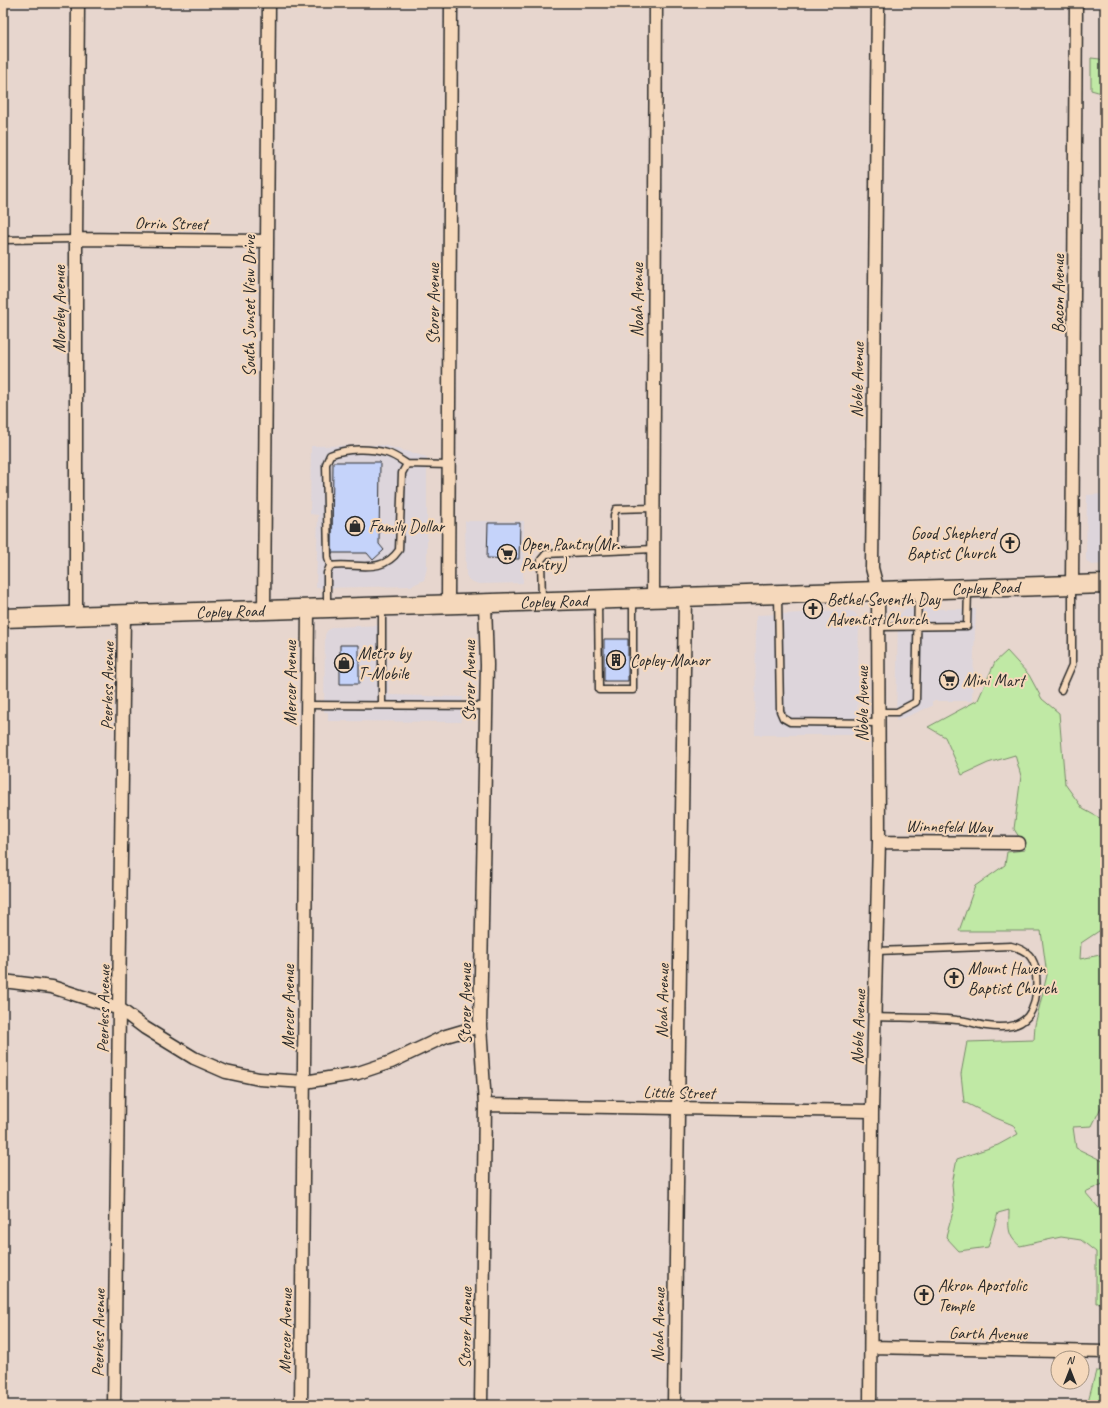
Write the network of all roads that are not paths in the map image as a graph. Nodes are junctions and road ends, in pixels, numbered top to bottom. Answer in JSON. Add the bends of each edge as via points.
{"nodes":[{"id":1,"x":78,"y":3,"type":"edge"},
{"id":2,"x":269,"y":3,"type":"edge"},
{"id":3,"x":451,"y":3,"type":"edge"},
{"id":4,"x":656,"y":3,"type":"edge"},
{"id":5,"x":878,"y":3,"type":"edge"},
{"id":6,"x":1076,"y":3,"type":"edge"},
{"id":7,"x":76,"y":239,"type":"junction"},
{"id":8,"x":3,"y":240,"type":"edge"},
{"id":9,"x":266,"y":241,"type":"junction"},
{"id":10,"x":407,"y":464,"type":"junction"},
{"id":11,"x":449,"y":465,"type":"junction"},
{"id":12,"x":653,"y":508,"type":"junction"},
{"id":13,"x":653,"y":548,"type":"junction"},
{"id":14,"x":614,"y":550,"type":"junction"},
{"id":15,"x":330,"y":566,"type":"junction"},
{"id":16,"x":1105,"y":584,"type":"edge"},
{"id":17,"x":1072,"y":585,"type":"junction"},
{"id":18,"x":968,"y":588,"type":"junction"},
{"id":19,"x":918,"y":590,"type":"junction"},
{"id":20,"x":878,"y":591,"type":"junction"},
{"id":21,"x":778,"y":594,"type":"junction"},
{"id":22,"x":653,"y":597,"type":"junction"},
{"id":23,"x":685,"y":597,"type":"junction"},
{"id":24,"x":633,"y":598,"type":"junction"},
{"id":25,"x":598,"y":599,"type":"junction"},
{"id":26,"x":542,"y":602,"type":"junction"},
{"id":27,"x":448,"y":604,"type":"junction"},
{"id":28,"x":485,"y":604,"type":"junction"},
{"id":29,"x":382,"y":607,"type":"junction"},
{"id":30,"x":327,"y":609,"type":"junction"},
{"id":31,"x":264,"y":610,"type":"junction"},
{"id":32,"x":308,"y":610,"type":"junction"},
{"id":33,"x":124,"y":614,"type":"junction"},
{"id":34,"x":76,"y":615,"type":"junction"},
{"id":35,"x":3,"y":618,"type":"edge"},
{"id":36,"x":878,"y":627,"type":"junction"},
{"id":37,"x":917,"y":627,"type":"junction"},
{"id":38,"x":1061,"y":690,"type":"dead end"},
{"id":39,"x":307,"y":705,"type":"junction"},
{"id":40,"x":382,"y":705,"type":"junction"},
{"id":41,"x":486,"y":706,"type":"junction"},
{"id":42,"x":879,"y":718,"type":"junction"},
{"id":43,"x":879,"y":842,"type":"junction"},
{"id":44,"x":1019,"y":844,"type":"dead end"},
{"id":45,"x":877,"y":951,"type":"junction"},
{"id":46,"x":3,"y":981,"type":"edge"},
{"id":47,"x":120,"y":1009,"type":"junction"},
{"id":48,"x":875,"y":1017,"type":"junction"},
{"id":49,"x":480,"y":1026,"type":"junction"},
{"id":50,"x":305,"y":1082,"type":"junction"},
{"id":51,"x":485,"y":1105,"type":"junction"},
{"id":52,"x":677,"y":1108,"type":"junction"},
{"id":53,"x":872,"y":1111,"type":"junction"},
{"id":54,"x":871,"y":1347,"type":"junction"},
{"id":55,"x":1105,"y":1352,"type":"edge"},
{"id":56,"x":114,"y":1405,"type":"edge"},
{"id":57,"x":301,"y":1405,"type":"edge"},
{"id":58,"x":481,"y":1405,"type":"edge"},
{"id":59,"x":674,"y":1405,"type":"edge"},
{"id":60,"x":870,"y":1405,"type":"edge"}],
"edges":[{"from":1,"to":7,"type":"street","name":"Moreley Avenue"},
{"from":2,"to":9,"type":"street","name":"South Sunset View Drive"},
{"from":3,"to":11,"type":"street","name":"Storer Avenue"},
{"from":4,"to":12,"type":"street","name":"Noah Avenue"},
{"from":5,"to":20,"type":"street","name":"Noble Avenue","via":[[872,568]]},
{"from":6,"to":17,"type":"street","name":"Bacon Avenue"},
{"from":7,"to":8,"type":"lane"},
{"from":7,"to":9,"type":"street","name":"Orrin Street"},
{"from":7,"to":34,"type":"street","name":"Moreley Avenue"},
{"from":9,"to":31,"type":"street","name":"South Sunset View Drive"},
{"from":10,"to":11,"type":"lane"},
{"from":10,"to":15,"type":"lane","via":[[402,473],[399,550],[393,560],[381,566]]},
{"from":10,"to":15,"type":"lane","via":[[388,453],[369,450],[340,450],[330,454],[326,464]]},
{"from":11,"to":27,"type":"street","name":"Storer Avenue"},
{"from":12,"to":13,"type":"street","name":"Noah Avenue"},
{"from":12,"to":14,"type":"lane","via":[[616,509]]},
{"from":13,"to":14,"type":"lane"},
{"from":13,"to":22,"type":"street","name":"Noah Avenue"},
{"from":14,"to":26,"type":"lane","via":[[546,554],[541,560]]},
{"from":15,"to":30,"type":"lane","via":[[327,573]]},
{"from":16,"to":17,"type":"main road","name":"Copley Road"},
{"from":17,"to":18,"type":"main road","name":"Copley Road"},
{"from":17,"to":38,"type":"lane","via":[[1072,665]]},
{"from":18,"to":19,"type":"main road","name":"Copley Road"},
{"from":18,"to":37,"type":"lane","via":[[967,626]]},
{"from":19,"to":20,"type":"main road","name":"Copley Road"},
{"from":19,"to":37,"type":"lane"},
{"from":20,"to":21,"type":"main road","name":"Copley Road"},
{"from":20,"to":36,"type":"street","name":"Noble Avenue"},
{"from":21,"to":23,"type":"main road","name":"Copley Road"},
{"from":21,"to":42,"type":"lane","via":[[780,711],[783,718],[790,722]]},
{"from":22,"to":23,"type":"main road","name":"Copley Road"},
{"from":22,"to":24,"type":"main road","name":"Copley Road"},
{"from":23,"to":52,"type":"street","name":"Noah Avenue"},
{"from":24,"to":25,"type":"main road","name":"Copley Road"},
{"from":24,"to":25,"type":"lane","via":[[633,690],[599,690]]},
{"from":25,"to":26,"type":"main road","name":"Copley Road"},
{"from":26,"to":28,"type":"main road","name":"Copley Road"},
{"from":27,"to":28,"type":"main road","name":"Copley Road"},
{"from":27,"to":29,"type":"main road","name":"Copley Road"},
{"from":28,"to":41,"type":"street","name":"Storer Avenue"},
{"from":29,"to":30,"type":"main road","name":"Copley Road"},
{"from":29,"to":40,"type":"lane"},
{"from":30,"to":32,"type":"main road","name":"Copley Road"},
{"from":31,"to":32,"type":"main road","name":"Copley Road"},
{"from":31,"to":33,"type":"main road","name":"Copley Road"},
{"from":32,"to":39,"type":"street","name":"Mercer Avenue"},
{"from":33,"to":34,"type":"main road","name":"Copley Road"},
{"from":33,"to":47,"type":"street","name":"Peerless Avenue"},
{"from":34,"to":35,"type":"main road","name":"Copley Road"},
{"from":36,"to":37,"type":"lane"},
{"from":36,"to":42,"type":"street","name":"Noble Avenue"},
{"from":37,"to":42,"type":"lane","via":[[916,702]]},
{"from":39,"to":40,"type":"lane"},
{"from":39,"to":50,"type":"street","name":"Mercer Avenue"},
{"from":40,"to":41,"type":"lane"},
{"from":41,"to":49,"type":"street","name":"Storer Avenue"},
{"from":42,"to":43,"type":"street","name":"Noble Avenue"},
{"from":43,"to":44,"type":"street","name":"Winnefeld Way"},
{"from":43,"to":45,"type":"street","name":"Noble Avenue"},
{"from":45,"to":48,"type":"street","name":"Noble Avenue"},
{"from":45,"to":48,"type":"lane","via":[[1011,946],[1021,948],[1032,956],[1036,966],[1037,987],[1029,1014],[1024,1022],[1015,1026],[986,1026],[948,1019]]},
{"from":46,"to":47,"type":"street","via":[[52,987]]},
{"from":47,"to":50,"type":"street","via":[[145,1028],[205,1063],[226,1072],[259,1079]]},
{"from":47,"to":56,"type":"street","name":"Peerless Avenue"},
{"from":48,"to":53,"type":"street","name":"Noble Avenue"},
{"from":49,"to":50,"type":"street","via":[[446,1036],[369,1070]]},
{"from":49,"to":51,"type":"street","name":"Storer Avenue"},
{"from":50,"to":57,"type":"street","name":"Mercer Avenue"},
{"from":51,"to":52,"type":"street","name":"Little Street"},
{"from":51,"to":58,"type":"street","name":"Storer Avenue"},
{"from":52,"to":53,"type":"street","name":"Little Street"},
{"from":52,"to":59,"type":"street","name":"Noah Avenue"},
{"from":53,"to":54,"type":"street","name":"Noble Avenue"},
{"from":54,"to":55,"type":"street","name":"Garth Avenue"},
{"from":54,"to":60,"type":"street","name":"Noble Avenue"}]}
